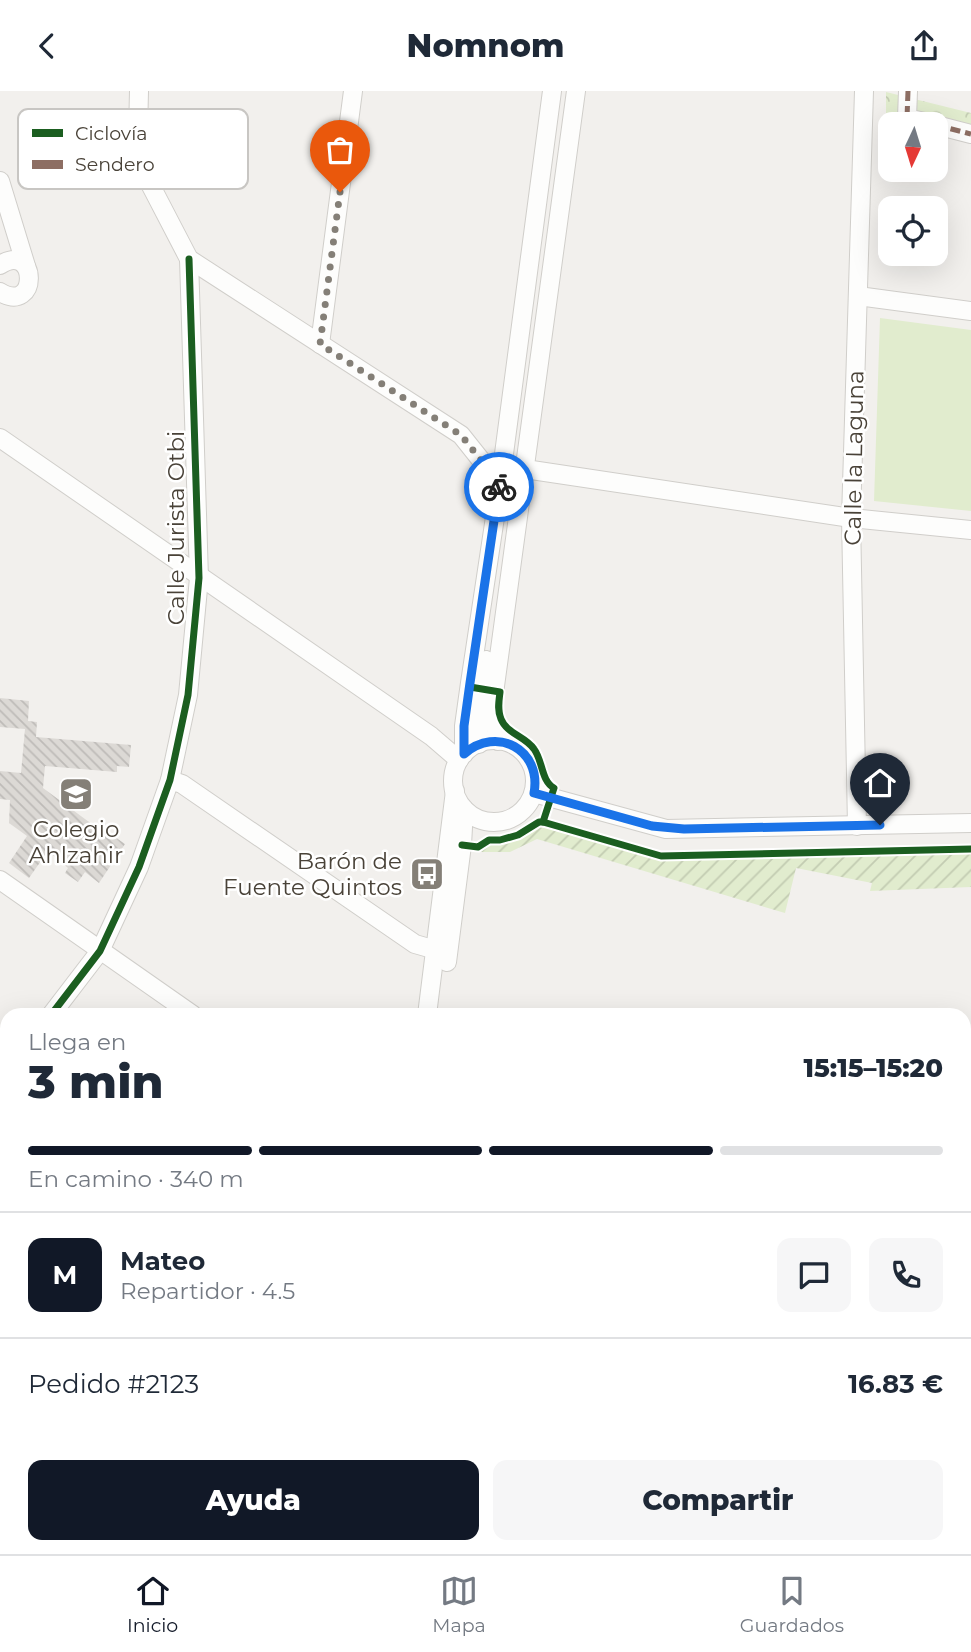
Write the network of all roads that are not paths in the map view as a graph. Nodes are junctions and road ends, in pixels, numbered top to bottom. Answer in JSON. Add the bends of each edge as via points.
{"nodes":[{"id":1,"x":139,"y":91,"type":"edge"},
{"id":2,"x":353,"y":91,"type":"edge"},
{"id":3,"x":552,"y":91,"type":"edge"},
{"id":4,"x":562,"y":91,"type":"edge"},
{"id":5,"x":576,"y":91,"type":"edge"},
{"id":6,"x":864,"y":91,"type":"edge"},
{"id":7,"x":908,"y":91,"type":"edge"},
{"id":8,"x":139,"y":109,"type":"edge"},
{"id":9,"x":907,"y":112,"type":"edge"},
{"id":10,"x":948,"y":128,"type":"edge"},
{"id":11,"x":971,"y":134,"type":"edge"},
{"id":12,"x":0,"y":181,"type":"edge"},
{"id":13,"x":153,"y":189,"type":"edge"},
{"id":14,"x":189,"y":260,"type":"junction"},
{"id":15,"x":0,"y":265,"type":"edge"},
{"id":16,"x":26,"y":266,"type":"junction"},
{"id":17,"x":0,"y":292,"type":"edge"},
{"id":18,"x":858,"y":296,"type":"junction"},
{"id":19,"x":971,"y":311,"type":"edge"},
{"id":20,"x":320,"y":344,"type":"junction"},
{"id":21,"x":0,"y":438,"type":"edge"},
{"id":22,"x":526,"y":470,"type":"junction"},
{"id":23,"x":500,"y":484,"type":"junction"},
{"id":24,"x":851,"y":518,"type":"junction"},
{"id":25,"x":971,"y":530,"type":"edge"},
{"id":26,"x":200,"y":577,"type":"junction"},
{"id":27,"x":464,"y":726,"type":"junction"},
{"id":28,"x":431,"y":736,"type":"junction"},
{"id":29,"x":498,"y":741,"type":"junction"},
{"id":30,"x":467,"y":752,"type":"junction"},
{"id":31,"x":170,"y":780,"type":"junction"},
{"id":32,"x":455,"y":791,"type":"junction"},
{"id":33,"x":534,"y":793,"type":"junction"},
{"id":34,"x":464,"y":809,"type":"junction"},
{"id":35,"x":486,"y":821,"type":"junction"},
{"id":36,"x":971,"y":823,"type":"edge"},
{"id":37,"x":857,"y":826,"type":"junction"},
{"id":38,"x":463,"y":845,"type":"junction"},
{"id":39,"x":0,"y":880,"type":"edge"},
{"id":40,"x":436,"y":950,"type":"junction"},
{"id":41,"x":100,"y":951,"type":"junction"},
{"id":42,"x":56,"y":1008,"type":"edge"},
{"id":43,"x":182,"y":1008,"type":"edge"},
{"id":44,"x":428,"y":1008,"type":"edge"},
{"id":45,"x":441,"y":1008,"type":"edge"}],
"edges":[{"from":1,"to":8,"type":"street"},
{"from":2,"to":20,"type":"street"},
{"from":3,"to":23,"type":"street"},
{"from":4,"to":30,"type":"street","via":[[480,698]]},
{"from":5,"to":22,"type":"street"},
{"from":6,"to":18,"type":"street","name":"Calle la Laguna"},
{"from":7,"to":9,"type":"street"},
{"from":10,"to":11,"type":"street"},
{"from":12,"to":16,"type":"street"},
{"from":13,"to":14,"type":"street"},
{"from":14,"to":20,"type":"street"},
{"from":14,"to":26,"type":"street","name":"Calle Jurista Otbi"},
{"from":15,"to":16,"type":"street","via":[[15,260]]},
{"from":16,"to":17,"type":"street","via":[[30,282],[24,292],[14,297]]},
{"from":18,"to":19,"type":"street"},
{"from":18,"to":24,"type":"street","name":"Calle la Laguna"},
{"from":20,"to":23,"type":"street","via":[[461,435]]},
{"from":21,"to":26,"type":"street"},
{"from":22,"to":24,"type":"street"},
{"from":22,"to":29,"type":"street","via":[[495,686]]},
{"from":23,"to":27,"type":"street"},
{"from":24,"to":25,"type":"street"},
{"from":24,"to":37,"type":"street","name":"Calle la Laguna"},
{"from":26,"to":28,"type":"street"},
{"from":26,"to":31,"type":"street","name":"Calle Jurista Otbi","via":[[188,695]]},
{"from":27,"to":28,"type":"street","via":[[443,737]]},
{"from":27,"to":30,"type":"street"},
{"from":28,"to":30,"type":"street"},
{"from":29,"to":30,"type":"street"},
{"from":29,"to":33,"type":"street","via":[[522,751],[530,762]]},
{"from":30,"to":32,"type":"street","via":[[454,781]]},
{"from":31,"to":40,"type":"street","via":[[182,783],[415,944]]},
{"from":31,"to":41,"type":"street","name":"Calle Jurista Otbi","via":[[139,867]]},
{"from":32,"to":34,"type":"street"},
{"from":32,"to":40,"type":"street"},
{"from":33,"to":35,"type":"street","via":[[512,818]]},
{"from":33,"to":37,"type":"street","via":[[666,829]]},
{"from":34,"to":35,"type":"street"},
{"from":34,"to":38,"type":"street"},
{"from":35,"to":38,"type":"street"},
{"from":36,"to":37,"type":"street"},
{"from":38,"to":45,"type":"street"},
{"from":39,"to":41,"type":"street"},
{"from":40,"to":44,"type":"street"},
{"from":41,"to":42,"type":"street","name":"Calle Jurista Otbi"},
{"from":41,"to":43,"type":"street"}]}
